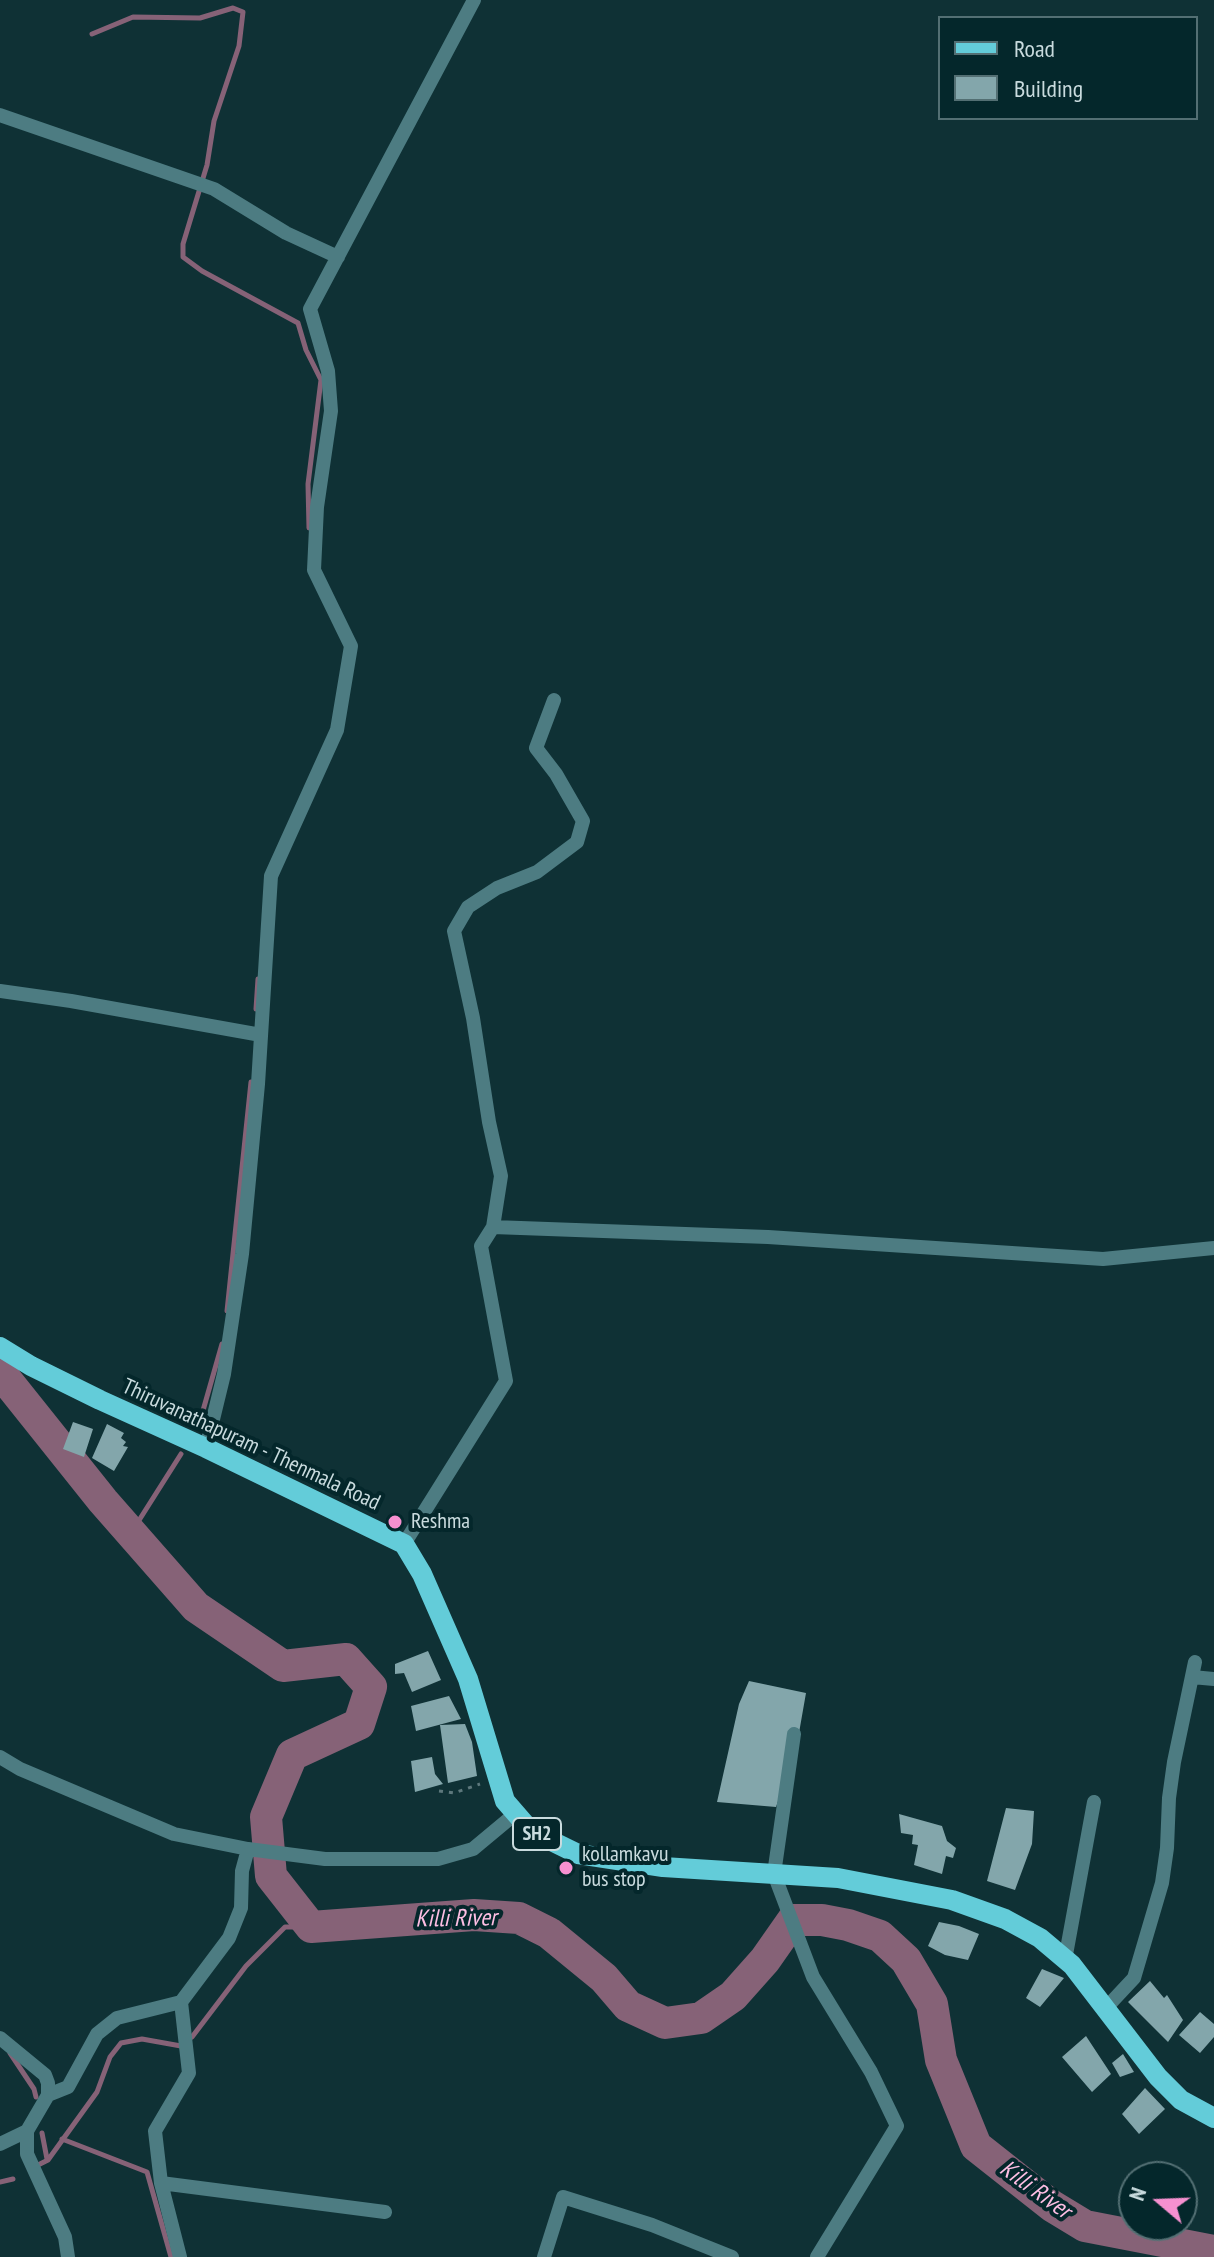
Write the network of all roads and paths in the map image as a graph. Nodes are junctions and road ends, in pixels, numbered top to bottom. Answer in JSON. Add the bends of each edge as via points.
{"nodes":[{"id":1,"x":474,"y":0,"type":"edge"},
{"id":2,"x":0,"y":115,"type":"edge"},
{"id":3,"x":338,"y":257,"type":"junction"},
{"id":4,"x":554,"y":700,"type":"dead end"},
{"id":5,"x":0,"y":991,"type":"edge"},
{"id":6,"x":261,"y":1035,"type":"junction"},
{"id":7,"x":493,"y":1227,"type":"junction"},
{"id":8,"x":1214,"y":1248,"type":"edge"},
{"id":9,"x":0,"y":1347,"type":"edge"},
{"id":10,"x":206,"y":1448,"type":"junction"},
{"id":11,"x":404,"y":1544,"type":"junction"},
{"id":12,"x":1214,"y":1679,"type":"edge"},
{"id":13,"x":794,"y":1734,"type":"dead end"},
{"id":14,"x":0,"y":1757,"type":"edge"},
{"id":15,"x":499,"y":1779,"type":"junction"},
{"id":16,"x":439,"y":1791,"type":"dead end"},
{"id":17,"x":1094,"y":1802,"type":"dead end"},
{"id":18,"x":515,"y":1814,"type":"junction"},
{"id":19,"x":248,"y":1849,"type":"junction"},
{"id":20,"x":775,"y":1875,"type":"junction"},
{"id":21,"x":1065,"y":1960,"type":"junction"},
{"id":22,"x":181,"y":2002,"type":"junction"},
{"id":23,"x":1105,"y":2009,"type":"junction"},
{"id":24,"x":0,"y":2038,"type":"edge"},
{"id":25,"x":48,"y":2095,"type":"junction"},
{"id":26,"x":1214,"y":2118,"type":"edge"},
{"id":27,"x":27,"y":2131,"type":"junction"},
{"id":28,"x":0,"y":2144,"type":"edge"},
{"id":29,"x":161,"y":2183,"type":"junction"},
{"id":30,"x":385,"y":2212,"type":"dead end"},
{"id":31,"x":68,"y":2257,"type":"edge"},
{"id":32,"x":180,"y":2257,"type":"edge"},
{"id":33,"x":544,"y":2257,"type":"edge"},
{"id":34,"x":732,"y":2257,"type":"edge"},
{"id":35,"x":817,"y":2257,"type":"edge"}],
"edges":[{"from":1,"to":3,"type":"street"},
{"from":2,"to":3,"type":"street","via":[[214,189]]},
{"from":3,"to":6,"type":"street","via":[[310,309],[328,371],[331,411],[314,570],[351,646],[337,730],[271,876]]},
{"from":4,"to":7,"type":"street","via":[[536,748],[583,821],[577,842],[537,872],[468,907],[454,931],[501,1176]]},
{"from":5,"to":6,"type":"street"},
{"from":6,"to":10,"type":"street","via":[[242,1254],[224,1374]]},
{"from":7,"to":8,"type":"street","via":[[768,1237],[1103,1259]]},
{"from":7,"to":11,"type":"street","via":[[481,1246],[506,1381]]},
{"from":9,"to":10,"type":"main road","name":"Thiruvanathapuram - Thenmala Road"},
{"from":10,"to":11,"type":"main road","name":"Thiruvanathapuram - Thenmala Road"},
{"from":11,"to":15,"type":"main road","number":"SH2","via":[[468,1679]]},
{"from":12,"to":23,"type":"street","via":[[1194,1669],[1174,1762],[1162,1883],[1134,1978]]},
{"from":13,"to":20,"type":"street"},
{"from":14,"to":19,"type":"street","via":[[174,1834]]},
{"from":15,"to":16,"type":"path","via":[[454,1793]]},
{"from":15,"to":18,"type":"main road","number":"SH2"},
{"from":17,"to":21,"type":"street"},
{"from":18,"to":19,"type":"street","via":[[473,1849],[438,1859],[325,1859]]},
{"from":18,"to":20,"type":"main road","number":"SH2","via":[[531,1831],[578,1854]]},
{"from":19,"to":22,"type":"street","via":[[241,1908],[229,1938]]},
{"from":20,"to":21,"type":"main road","number":"SH2","via":[[838,1878],[952,1900],[1005,1919],[1040,1938]]},
{"from":20,"to":35,"type":"street","via":[[813,1977],[897,2126]]},
{"from":21,"to":23,"type":"main road","number":"SH2"},
{"from":22,"to":25,"type":"street","via":[[117,2018],[97,2034],[68,2087]]},
{"from":22,"to":29,"type":"street","via":[[189,2073],[155,2131]]},
{"from":23,"to":26,"type":"main road","number":"SH2","via":[[1181,2100]]},
{"from":24,"to":25,"type":"street","via":[[45,2075]]},
{"from":25,"to":27,"type":"street"},
{"from":27,"to":28,"type":"street"},
{"from":27,"to":31,"type":"street","via":[[27,2154],[65,2237]]},
{"from":29,"to":30,"type":"street"},
{"from":29,"to":32,"type":"street"},
{"from":33,"to":34,"type":"street","via":[[563,2197]]}]}
